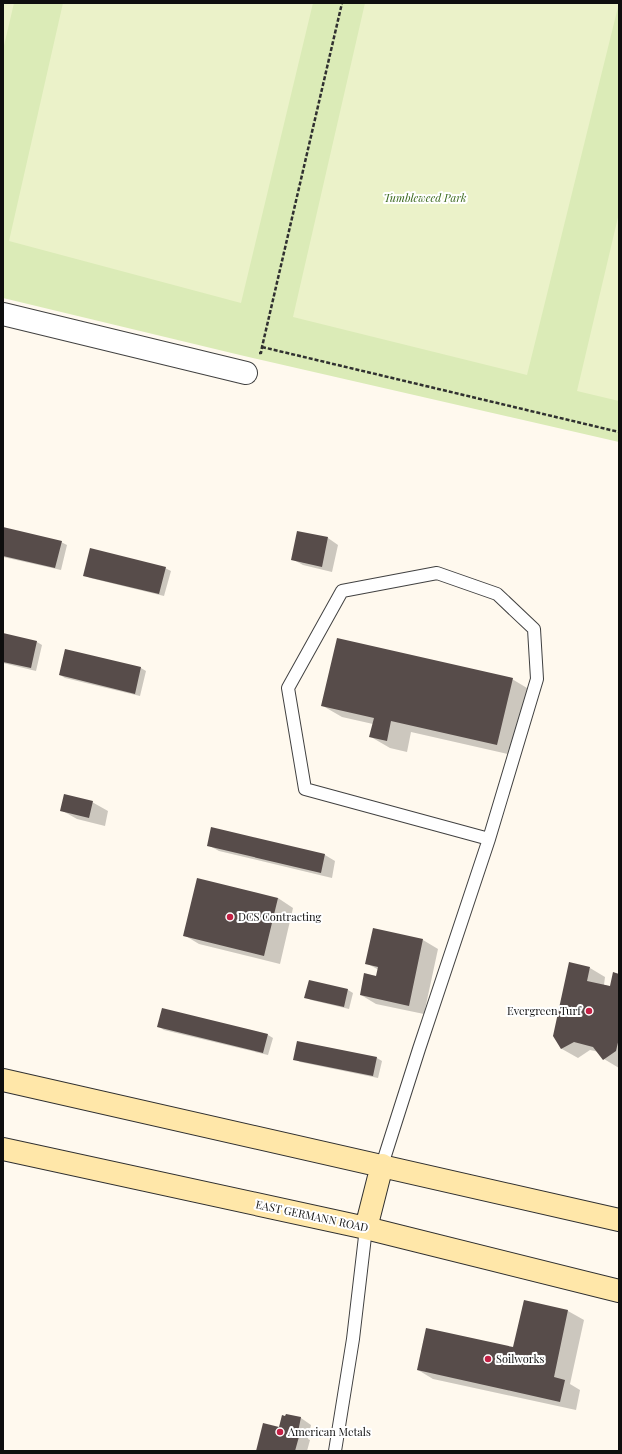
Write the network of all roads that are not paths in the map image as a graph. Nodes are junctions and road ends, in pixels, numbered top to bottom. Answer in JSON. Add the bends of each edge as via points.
{"nodes":[{"id":1,"x":3,"y":314,"type":"edge"},
{"id":2,"x":246,"y":373,"type":"dead end"},
{"id":3,"x":489,"y":839,"type":"junction"},
{"id":4,"x":3,"y":1080,"type":"edge"},
{"id":5,"x":3,"y":1149,"type":"edge"},
{"id":6,"x":382,"y":1165,"type":"junction"},
{"id":7,"x":619,"y":1220,"type":"edge"},
{"id":8,"x":366,"y":1228,"type":"junction"},
{"id":9,"x":619,"y":1291,"type":"edge"},
{"id":10,"x":335,"y":1451,"type":"edge"}],
"edges":[{"from":1,"to":2,"type":"street"},
{"from":3,"to":3,"type":"lane","via":[[537,679],[534,629],[497,594],[437,573],[342,591],[288,688],[305,789]]},
{"from":3,"to":6,"type":"lane"},
{"from":4,"to":6,"type":"main road"},
{"from":5,"to":8,"type":"main road","name":"EAST GERMANN ROAD"},
{"from":6,"to":7,"type":"main road"},
{"from":6,"to":8,"type":"main road"},
{"from":8,"to":9,"type":"main road","name":"EAST GERMANN ROAD"},
{"from":8,"to":10,"type":"lane","via":[[353,1339]]}]}
